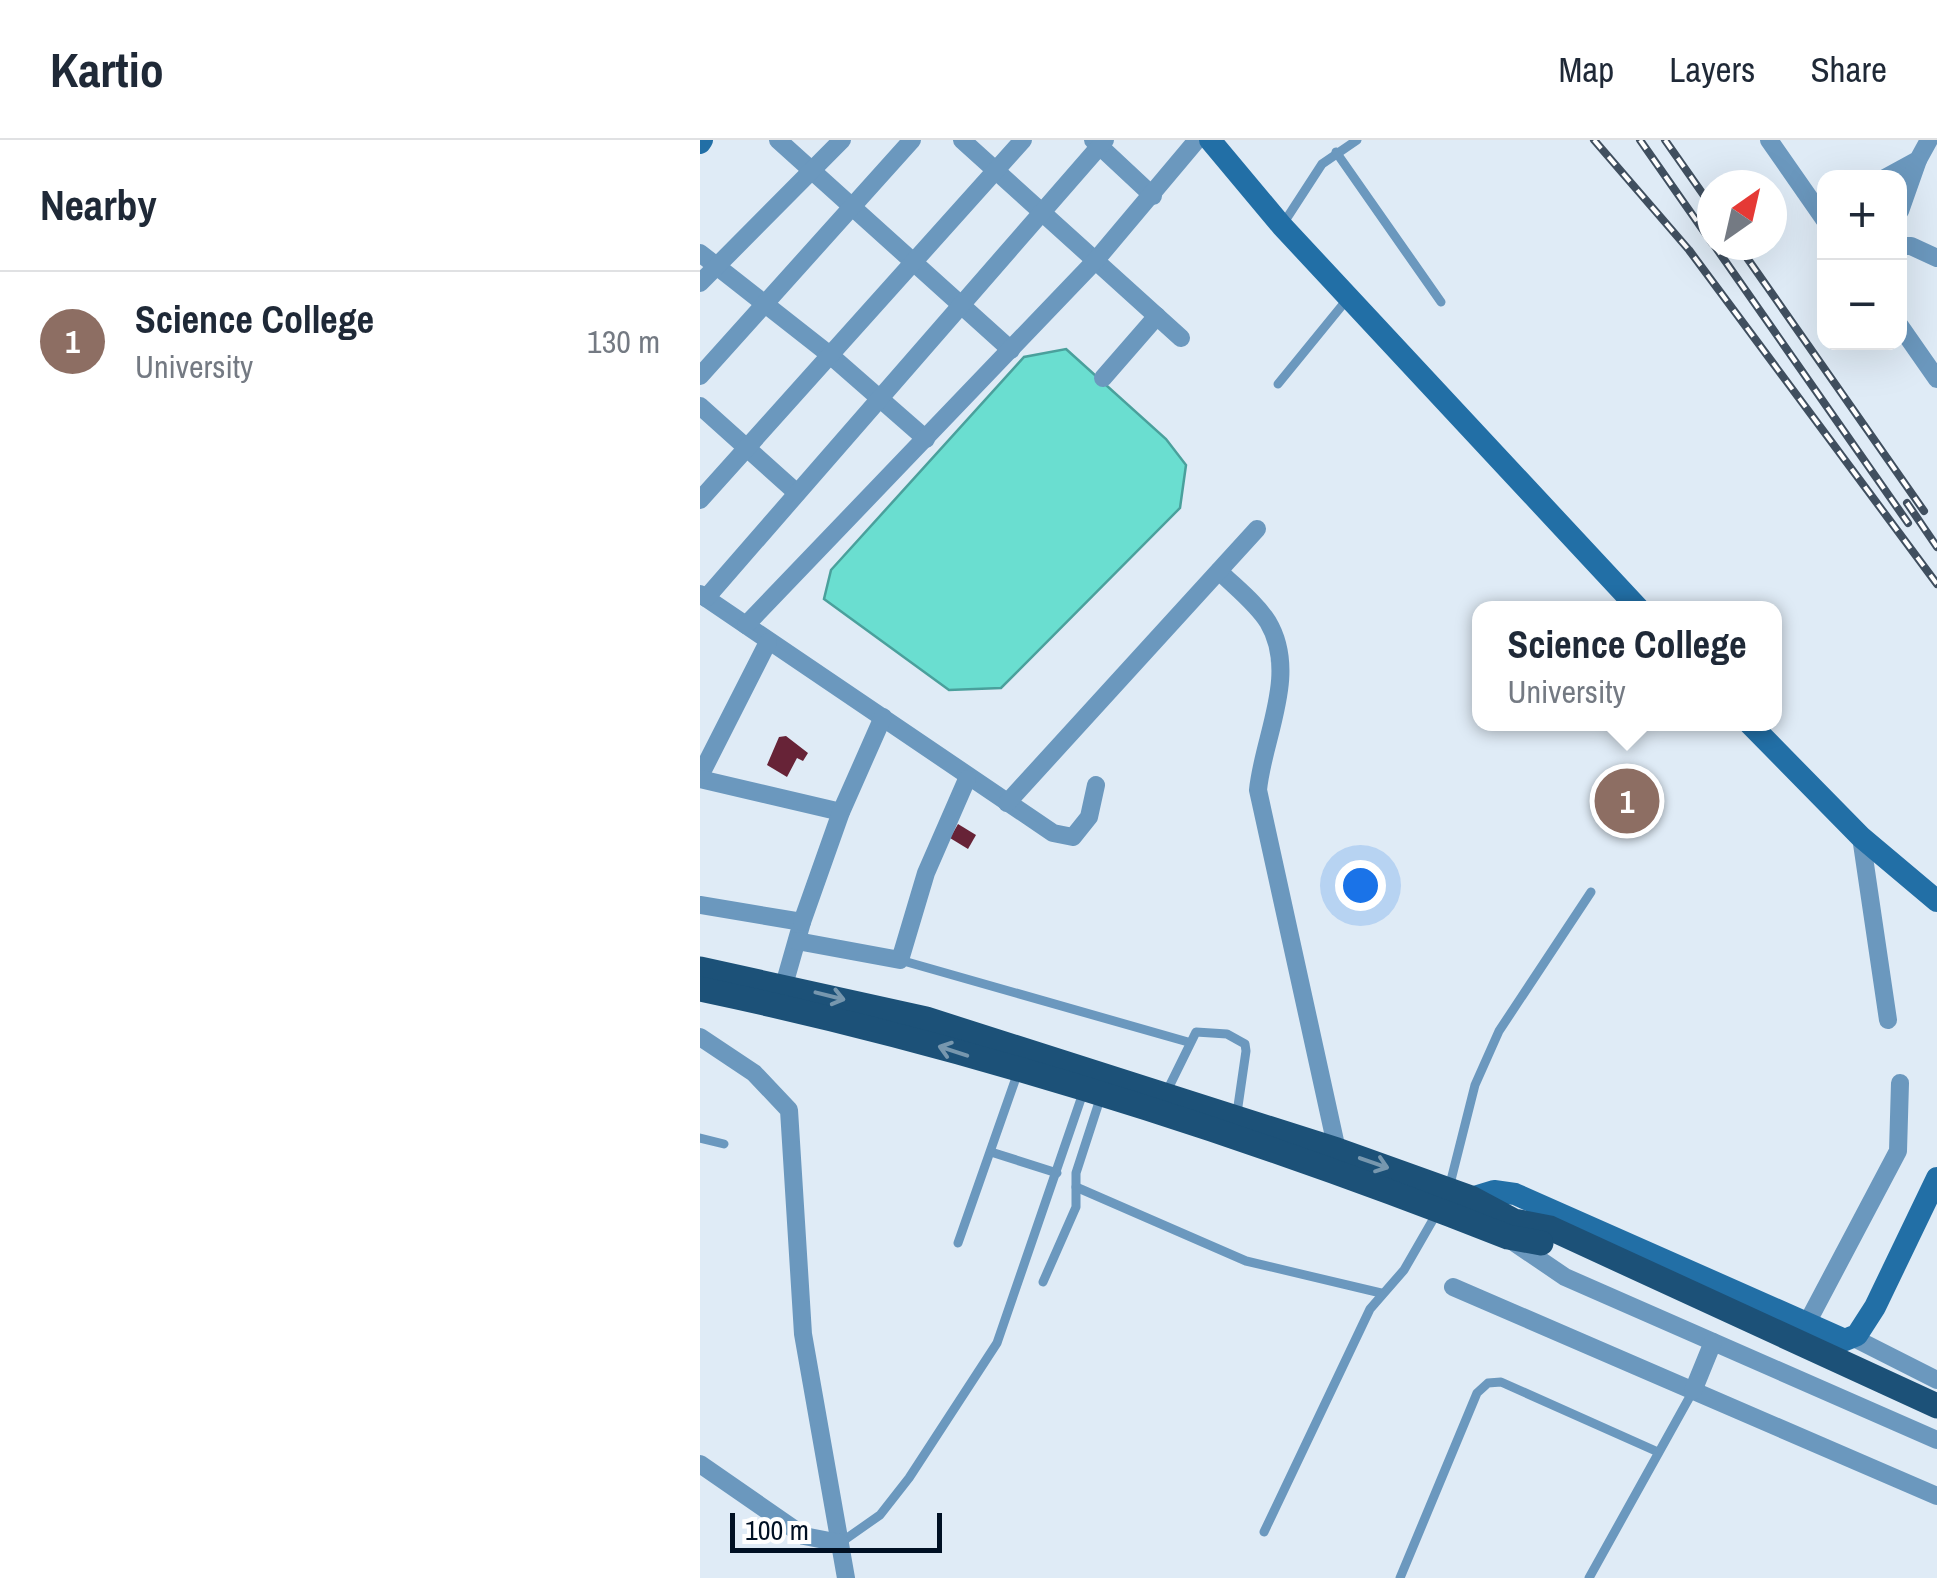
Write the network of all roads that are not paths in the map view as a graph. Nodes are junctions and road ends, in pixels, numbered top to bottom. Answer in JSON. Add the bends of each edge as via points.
{"nodes":[{"id":1,"x":778,"y":140,"type":"edge"},
{"id":2,"x":842,"y":140,"type":"edge"},
{"id":3,"x":912,"y":140,"type":"edge"},
{"id":4,"x":962,"y":140,"type":"edge"},
{"id":5,"x":1023,"y":140,"type":"edge"},
{"id":6,"x":1197,"y":140,"type":"edge"},
{"id":7,"x":1210,"y":140,"type":"edge"},
{"id":8,"x":1357,"y":140,"type":"edge"},
{"id":9,"x":1769,"y":140,"type":"edge"},
{"id":10,"x":1929,"y":140,"type":"edge"},
{"id":11,"x":1099,"y":142,"type":"edge"},
{"id":12,"x":1336,"y":152,"type":"junction"},
{"id":13,"x":1918,"y":160,"type":"junction"},
{"id":14,"x":997,"y":169,"type":"junction"},
{"id":15,"x":1900,"y":170,"type":"edge"},
{"id":16,"x":811,"y":172,"type":"junction"},
{"id":17,"x":1907,"y":191,"type":"edge"},
{"id":18,"x":1153,"y":196,"type":"junction"},
{"id":19,"x":1817,"y":204,"type":"edge"},
{"id":20,"x":854,"y":207,"type":"junction"},
{"id":21,"x":1042,"y":211,"type":"junction"},
{"id":22,"x":1282,"y":226,"type":"junction"},
{"id":23,"x":1907,"y":246,"type":"edge"},
{"id":24,"x":700,"y":253,"type":"edge"},
{"id":25,"x":1937,"y":258,"type":"edge"},
{"id":26,"x":1096,"y":260,"type":"junction"},
{"id":27,"x":914,"y":262,"type":"junction"},
{"id":28,"x":716,"y":266,"type":"junction"},
{"id":29,"x":700,"y":282,"type":"edge"},
{"id":30,"x":1349,"y":297,"type":"junction"},
{"id":31,"x":1441,"y":302,"type":"dead end"},
{"id":32,"x":768,"y":304,"type":"junction"},
{"id":33,"x":961,"y":304,"type":"junction"},
{"id":34,"x":1156,"y":316,"type":"junction"},
{"id":35,"x":1907,"y":336,"type":"edge"},
{"id":36,"x":1181,"y":338,"type":"dead end"},
{"id":37,"x":1012,"y":350,"type":"junction"},
{"id":38,"x":830,"y":355,"type":"junction"},
{"id":39,"x":700,"y":376,"type":"edge"},
{"id":40,"x":1102,"y":378,"type":"dead end"},
{"id":41,"x":1937,"y":380,"type":"edge"},
{"id":42,"x":1278,"y":384,"type":"dead end"},
{"id":43,"x":880,"y":398,"type":"junction"},
{"id":44,"x":700,"y":406,"type":"edge"},
{"id":45,"x":926,"y":439,"type":"junction"},
{"id":46,"x":746,"y":448,"type":"junction"},
{"id":47,"x":796,"y":494,"type":"junction"},
{"id":48,"x":700,"y":500,"type":"edge"},
{"id":49,"x":1258,"y":528,"type":"dead end"},
{"id":50,"x":1219,"y":571,"type":"junction"},
{"id":51,"x":703,"y":596,"type":"edge"},
{"id":52,"x":1631,"y":601,"type":"edge"},
{"id":53,"x":746,"y":626,"type":"junction"},
{"id":54,"x":768,"y":642,"type":"junction"},
{"id":55,"x":883,"y":718,"type":"junction"},
{"id":56,"x":1757,"y":731,"type":"edge"},
{"id":57,"x":700,"y":777,"type":"edge"},
{"id":58,"x":967,"y":779,"type":"junction"},
{"id":59,"x":1096,"y":786,"type":"dead end"},
{"id":60,"x":1007,"y":803,"type":"junction"},
{"id":61,"x":841,"y":812,"type":"junction"},
{"id":62,"x":1861,"y":837,"type":"junction"},
{"id":63,"x":1591,"y":892,"type":"dead end"},
{"id":64,"x":1937,"y":901,"type":"edge"},
{"id":65,"x":700,"y":905,"type":"edge"},
{"id":66,"x":802,"y":922,"type":"junction"},
{"id":67,"x":797,"y":941,"type":"junction"},
{"id":68,"x":900,"y":960,"type":"junction"},
{"id":69,"x":700,"y":969,"type":"edge"},
{"id":70,"x":784,"y":985,"type":"junction"},
{"id":71,"x":700,"y":989,"type":"edge"},
{"id":72,"x":1888,"y":1020,"type":"dead end"},
{"id":73,"x":700,"y":1037,"type":"edge"},
{"id":74,"x":1188,"y":1042,"type":"junction"},
{"id":75,"x":1018,"y":1072,"type":"junction"},
{"id":76,"x":1900,"y":1082,"type":"dead end"},
{"id":77,"x":1092,"y":1093,"type":"junction"},
{"id":78,"x":1166,"y":1096,"type":"junction"},
{"id":79,"x":1236,"y":1118,"type":"junction"},
{"id":80,"x":700,"y":1138,"type":"edge"},
{"id":81,"x":724,"y":1144,"type":"dead end"},
{"id":82,"x":1337,"y":1150,"type":"junction"},
{"id":83,"x":991,"y":1152,"type":"junction"},
{"id":84,"x":1057,"y":1173,"type":"junction"},
{"id":85,"x":1937,"y":1178,"type":"edge"},
{"id":86,"x":1076,"y":1187,"type":"junction"},
{"id":87,"x":1453,"y":1200,"type":"junction"},
{"id":88,"x":1547,"y":1236,"type":"junction"},
{"id":89,"x":1508,"y":1237,"type":"junction"},
{"id":90,"x":958,"y":1243,"type":"dead end"},
{"id":91,"x":1043,"y":1282,"type":"dead end"},
{"id":92,"x":1452,"y":1287,"type":"dead end"},
{"id":93,"x":1380,"y":1293,"type":"junction"},
{"id":94,"x":1806,"y":1325,"type":"junction"},
{"id":95,"x":1850,"y":1336,"type":"junction"},
{"id":96,"x":1713,"y":1342,"type":"junction"},
{"id":97,"x":1937,"y":1380,"type":"edge"},
{"id":98,"x":1693,"y":1390,"type":"junction"},
{"id":99,"x":1937,"y":1406,"type":"edge"},
{"id":100,"x":1937,"y":1422,"type":"edge"},
{"id":101,"x":1937,"y":1440,"type":"edge"},
{"id":102,"x":1658,"y":1452,"type":"junction"},
{"id":103,"x":700,"y":1464,"type":"edge"},
{"id":104,"x":1937,"y":1496,"type":"edge"},
{"id":105,"x":1264,"y":1532,"type":"dead end"},
{"id":106,"x":850,"y":1537,"type":"junction"},
{"id":107,"x":846,"y":1578,"type":"edge"},
{"id":108,"x":1400,"y":1578,"type":"edge"},
{"id":109,"x":1589,"y":1578,"type":"edge"}],
"edges":[{"from":1,"to":16,"type":"street"},
{"from":2,"to":16,"type":"street"},
{"from":3,"to":20,"type":"street"},
{"from":4,"to":14,"type":"street"},
{"from":5,"to":14,"type":"street"},
{"from":6,"to":18,"type":"street"},
{"from":7,"to":22,"type":"street"},
{"from":8,"to":12,"type":"lane"},
{"from":9,"to":19,"type":"street"},
{"from":10,"to":13,"type":"street"},
{"from":11,"to":18,"type":"street"},
{"from":11,"to":21,"type":"street"},
{"from":12,"to":22,"type":"lane"},
{"from":12,"to":31,"type":"lane"},
{"from":13,"to":15,"type":"street"},
{"from":13,"to":17,"type":"street"},
{"from":14,"to":21,"type":"street"},
{"from":14,"to":27,"type":"street"},
{"from":16,"to":20,"type":"street"},
{"from":16,"to":28,"type":"street"},
{"from":18,"to":26,"type":"street"},
{"from":20,"to":27,"type":"street"},
{"from":20,"to":32,"type":"street"},
{"from":21,"to":26,"type":"street"},
{"from":21,"to":33,"type":"street"},
{"from":22,"to":30,"type":"street"},
{"from":23,"to":25,"type":"street"},
{"from":24,"to":28,"type":"street"},
{"from":26,"to":34,"type":"street"},
{"from":26,"to":37,"type":"street"},
{"from":27,"to":33,"type":"street"},
{"from":27,"to":38,"type":"street"},
{"from":28,"to":29,"type":"street"},
{"from":28,"to":32,"type":"street"},
{"from":30,"to":42,"type":"lane"},
{"from":30,"to":52,"type":"street"},
{"from":32,"to":38,"type":"street"},
{"from":32,"to":39,"type":"street"},
{"from":33,"to":37,"type":"street"},
{"from":33,"to":43,"type":"street"},
{"from":34,"to":36,"type":"street"},
{"from":34,"to":40,"type":"street"},
{"from":35,"to":41,"type":"street"},
{"from":37,"to":45,"type":"street"},
{"from":38,"to":43,"type":"street"},
{"from":38,"to":46,"type":"street"},
{"from":43,"to":45,"type":"street"},
{"from":43,"to":47,"type":"street"},
{"from":44,"to":46,"type":"street"},
{"from":45,"to":53,"type":"street"},
{"from":46,"to":47,"type":"street"},
{"from":46,"to":48,"type":"street"},
{"from":47,"to":51,"type":"street"},
{"from":49,"to":50,"type":"street"},
{"from":50,"to":60,"type":"street"},
{"from":50,"to":82,"type":"street","via":[[1268,623],[1276,643],[1278,707],[1258,790]]},
{"from":51,"to":53,"type":"street"},
{"from":53,"to":54,"type":"street"},
{"from":54,"to":55,"type":"street"},
{"from":54,"to":57,"type":"street"},
{"from":55,"to":58,"type":"street"},
{"from":55,"to":61,"type":"street"},
{"from":56,"to":62,"type":"street"},
{"from":57,"to":61,"type":"street"},
{"from":58,"to":60,"type":"street"},
{"from":58,"to":68,"type":"street","via":[[926,873]]},
{"from":59,"to":60,"type":"street","via":[[1089,817],[1073,836],[1053,833]]},
{"from":61,"to":66,"type":"street"},
{"from":62,"to":64,"type":"street"},
{"from":62,"to":72,"type":"street"},
{"from":63,"to":87,"type":"lane","via":[[1498,1031],[1475,1085]]},
{"from":65,"to":66,"type":"street"},
{"from":66,"to":67,"type":"street"},
{"from":67,"to":68,"type":"street"},
{"from":67,"to":70,"type":"street"},
{"from":68,"to":74,"type":"lane"},
{"from":69,"to":70,"type":"main road"},
{"from":70,"to":78,"type":"main road","one_way":true,"via":[[926,1019]]},
{"from":75,"to":71,"type":"main road","one_way":true,"via":[[916,1040]]},
{"from":73,"to":106,"type":"street","via":[[754,1073],[788,1110],[803,1334]]},
{"from":74,"to":78,"type":"lane"},
{"from":74,"to":79,"type":"lane","via":[[1204,1030],[1244,1044]]},
{"from":75,"to":77,"type":"main road"},
{"from":75,"to":83,"type":"lane"},
{"from":76,"to":94,"type":"street","via":[[1898,1150]]},
{"from":77,"to":84,"type":"lane"},
{"from":77,"to":86,"type":"lane"},
{"from":77,"to":87,"type":"main road"},
{"from":78,"to":79,"type":"main road"},
{"from":79,"to":82,"type":"main road"},
{"from":80,"to":81,"type":"lane"},
{"from":82,"to":87,"type":"main road","one_way":true},
{"from":83,"to":84,"type":"lane"},
{"from":83,"to":90,"type":"lane"},
{"from":84,"to":106,"type":"lane","via":[[997,1343],[910,1478],[880,1515]]},
{"from":85,"to":95,"type":"street","via":[[1875,1306]]},
{"from":86,"to":91,"type":"lane","via":[[1076,1207]]},
{"from":86,"to":93,"type":"lane","via":[[1246,1261]]},
{"from":87,"to":88,"type":"main road"},
{"from":87,"to":89,"type":"main road"},
{"from":87,"to":93,"type":"lane"},
{"from":87,"to":94,"type":"street","via":[[1494,1191],[1516,1194]]},
{"from":88,"to":89,"type":"main road"},
{"from":88,"to":99,"type":"main road"},
{"from":88,"to":100,"type":"main road"},
{"from":89,"to":96,"type":"street","via":[[1544,1268]]},
{"from":92,"to":98,"type":"street"},
{"from":93,"to":105,"type":"lane"},
{"from":94,"to":95,"type":"street","via":[[1836,1338]]},
{"from":95,"to":97,"type":"street"},
{"from":96,"to":98,"type":"street"},
{"from":96,"to":101,"type":"street"},
{"from":98,"to":102,"type":"lane"},
{"from":98,"to":104,"type":"street"},
{"from":102,"to":108,"type":"lane","via":[[1488,1382],[1478,1392]]},
{"from":102,"to":109,"type":"lane"},
{"from":103,"to":106,"type":"street","via":[[804,1536]]},
{"from":106,"to":107,"type":"street"}]}
